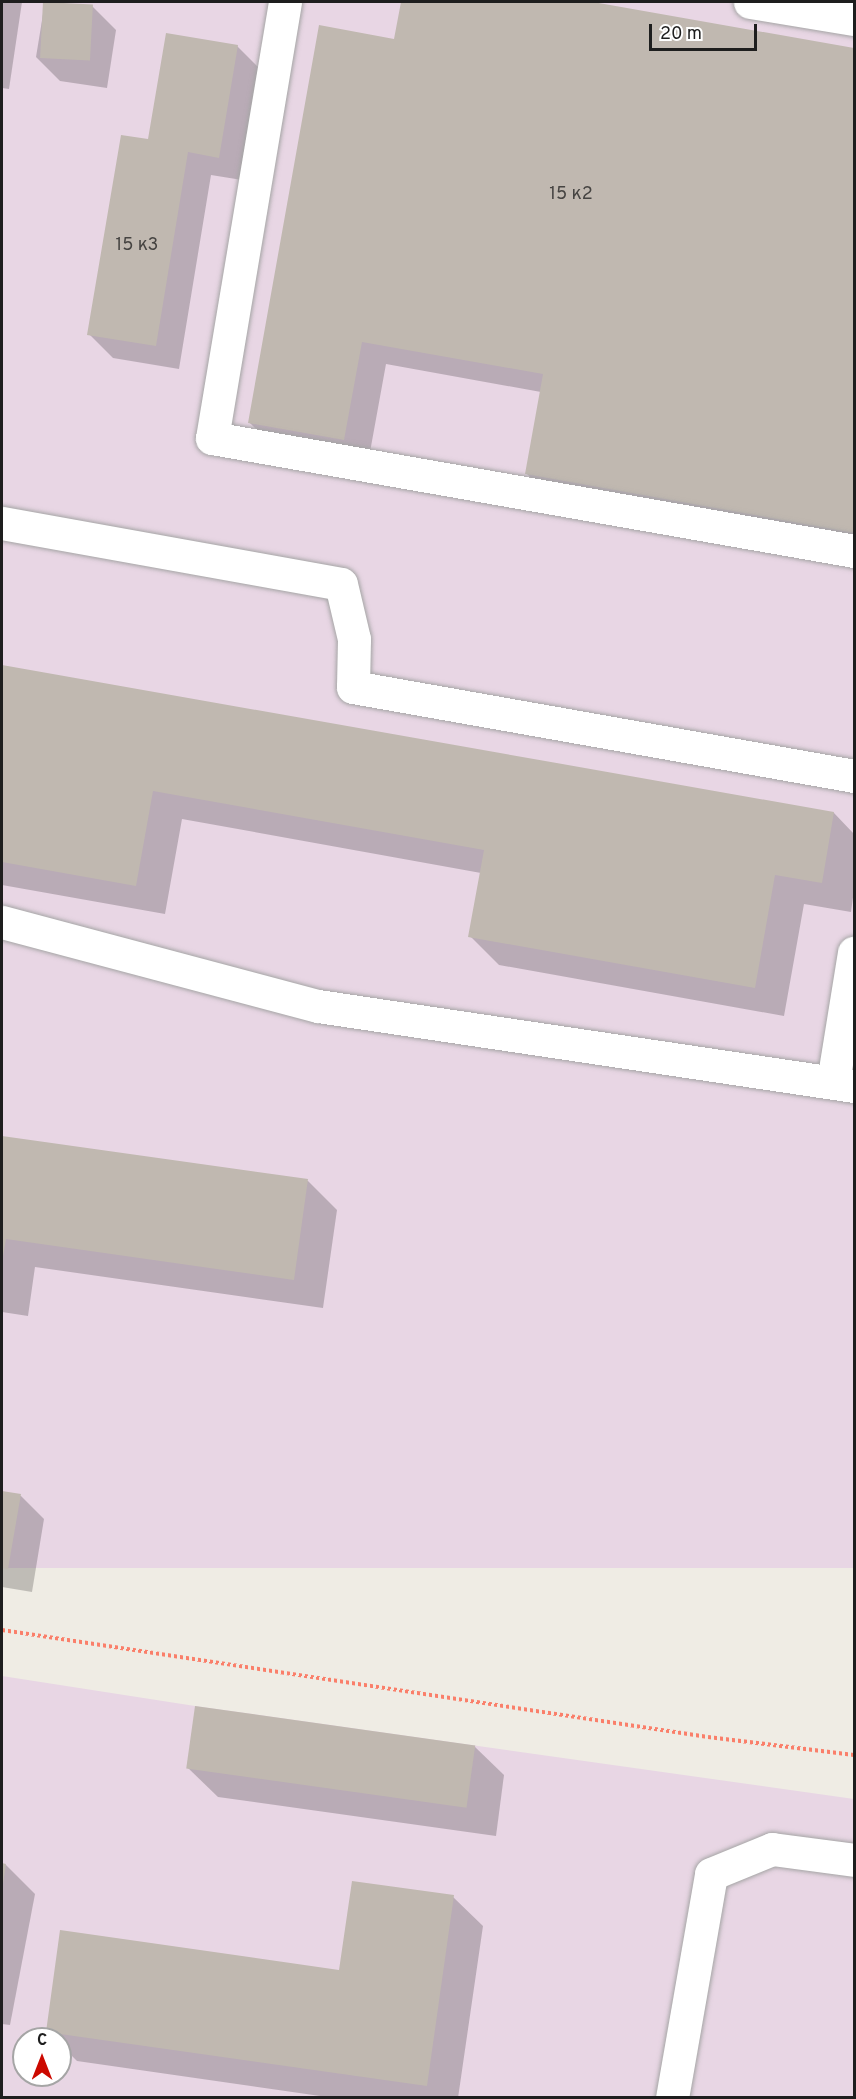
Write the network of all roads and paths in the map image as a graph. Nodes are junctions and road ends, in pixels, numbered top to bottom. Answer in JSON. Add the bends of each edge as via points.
{"nodes":[{"id":1,"x":285,"y":2,"type":"edge"},
{"id":2,"x":750,"y":2,"type":"edge"},
{"id":3,"x":855,"y":20,"type":"edge"},
{"id":4,"x":2,"y":523,"type":"edge"},
{"id":5,"x":855,"y":551,"type":"edge"},
{"id":6,"x":855,"y":776,"type":"edge"},
{"id":7,"x":2,"y":922,"type":"edge"},
{"id":8,"x":855,"y":953,"type":"edge"},
{"id":9,"x":844,"y":1084,"type":"edge"},
{"id":10,"x":2,"y":1630,"type":"edge"},
{"id":11,"x":855,"y":1755,"type":"edge"},
{"id":12,"x":855,"y":1860,"type":"edge"},
{"id":13,"x":672,"y":2097,"type":"edge"}],
"edges":[{"from":1,"to":5,"type":"lane","via":[[212,438]]},
{"from":2,"to":3,"type":"lane"},
{"from":4,"to":6,"type":"lane","via":[[341,584],[354,639],[352,687]]},
{"from":7,"to":9,"type":"lane","via":[[318,1006]]},
{"from":8,"to":9,"type":"lane"},
{"from":10,"to":11,"type":"path","via":[[708,1737]]},
{"from":12,"to":13,"type":"lane","via":[[772,1849],[711,1874]]}]}
